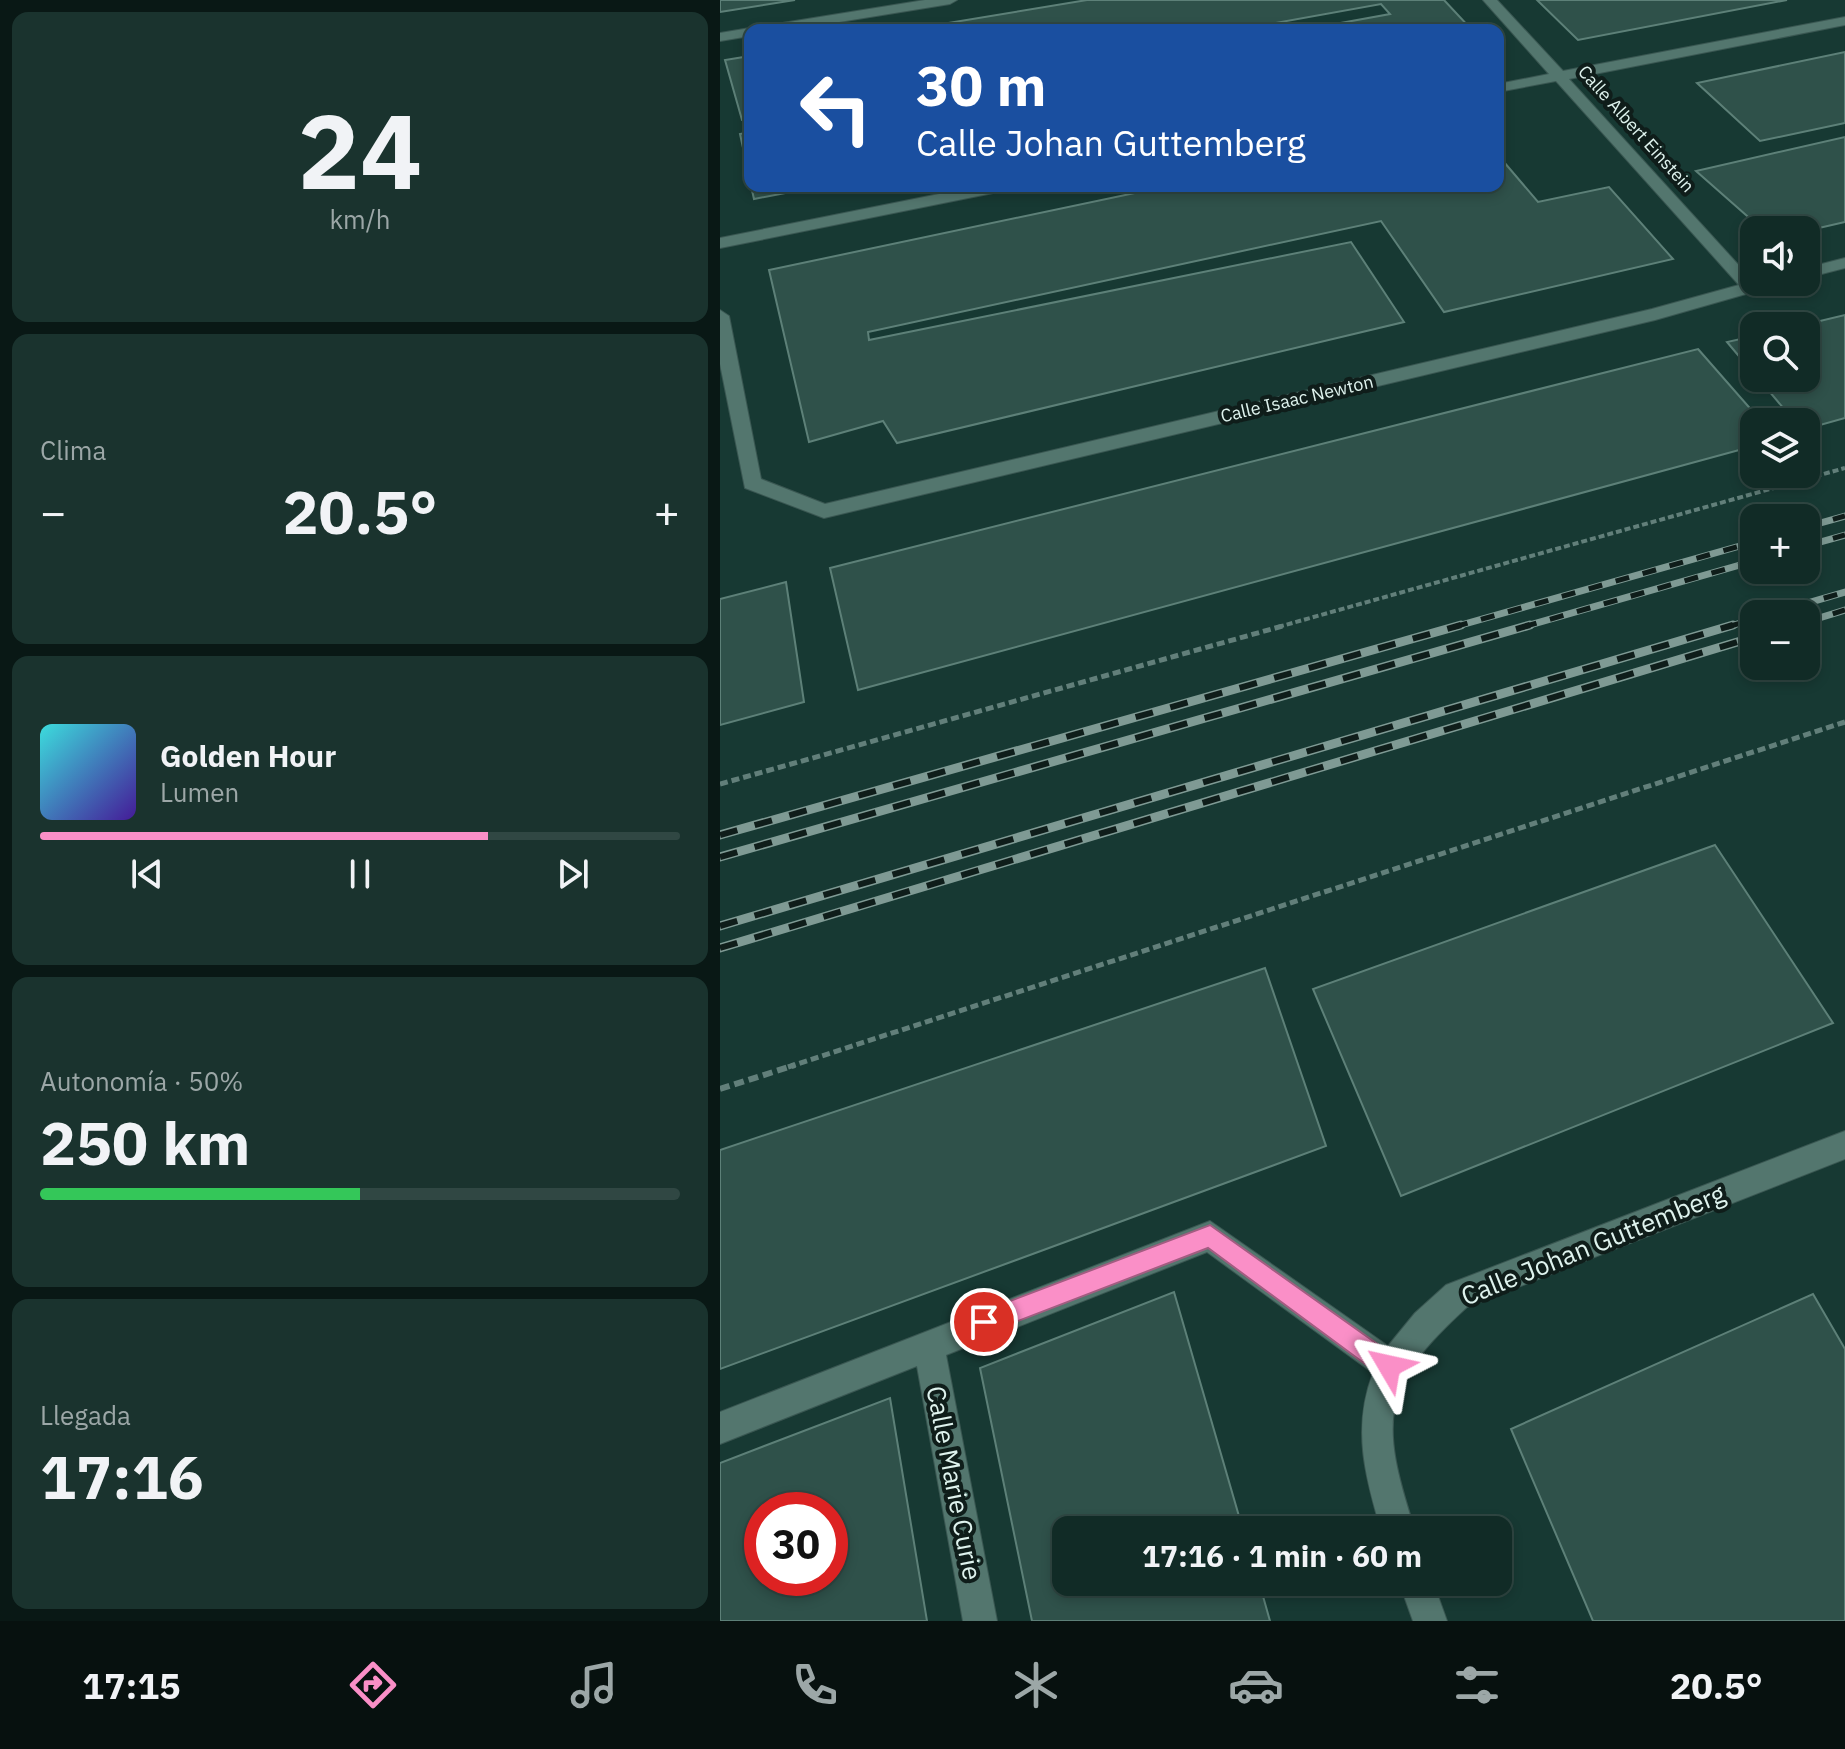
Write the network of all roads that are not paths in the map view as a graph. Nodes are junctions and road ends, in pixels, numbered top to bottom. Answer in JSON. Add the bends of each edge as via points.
{"nodes":[{"id":1,"x":950,"y":0,"type":"edge"},
{"id":2,"x":1490,"y":0,"type":"edge"},
{"id":3,"x":1845,"y":21,"type":"edge"},
{"id":4,"x":801,"y":24,"type":"edge"},
{"id":5,"x":744,"y":33,"type":"edge"},
{"id":6,"x":720,"y":37,"type":"edge"},
{"id":7,"x":1561,"y":76,"type":"junction"},
{"id":8,"x":1504,"y":87,"type":"edge"},
{"id":9,"x":973,"y":192,"type":"edge"},
{"id":10,"x":720,"y":243,"type":"edge"},
{"id":11,"x":1845,"y":263,"type":"edge"},
{"id":12,"x":1740,"y":264,"type":"edge"},
{"id":13,"x":1820,"y":269,"type":"edge"},
{"id":14,"x":1740,"y":289,"type":"edge"},
{"id":15,"x":720,"y":316,"type":"edge"},
{"id":16,"x":1845,"y":1145,"type":"edge"},
{"id":17,"x":928,"y":1344,"type":"junction"},
{"id":18,"x":1389,"y":1366,"type":"junction"},
{"id":19,"x":720,"y":1428,"type":"edge"},
{"id":20,"x":1394,"y":1516,"type":"edge"},
{"id":21,"x":1421,"y":1596,"type":"edge"},
{"id":22,"x":980,"y":1621,"type":"edge"},
{"id":23,"x":1430,"y":1621,"type":"edge"}],
"edges":[{"from":1,"to":4,"type":"street"},
{"from":2,"to":7,"type":"street","name":"Calle Albert Einstein"},
{"from":3,"to":7,"type":"street"},
{"from":5,"to":6,"type":"street"},
{"from":7,"to":8,"type":"street"},
{"from":7,"to":12,"type":"street","name":"Calle Albert Einstein"},
{"from":9,"to":10,"type":"street"},
{"from":11,"to":13,"type":"street"},
{"from":14,"to":15,"type":"street","name":"Calle Isaac Newton","via":[[824,511],[752,483]]},
{"from":16,"to":18,"type":"street","name":"Calle Johan Guttemberg","via":[[1457,1296],[1420,1326]]},
{"from":17,"to":18,"type":"street","via":[[1210,1236]]},
{"from":17,"to":19,"type":"street"},
{"from":17,"to":22,"type":"street","name":"Calle Marie Curie"},
{"from":18,"to":20,"type":"street","via":[[1376,1415],[1374,1451]]},
{"from":21,"to":23,"type":"street"}]}
